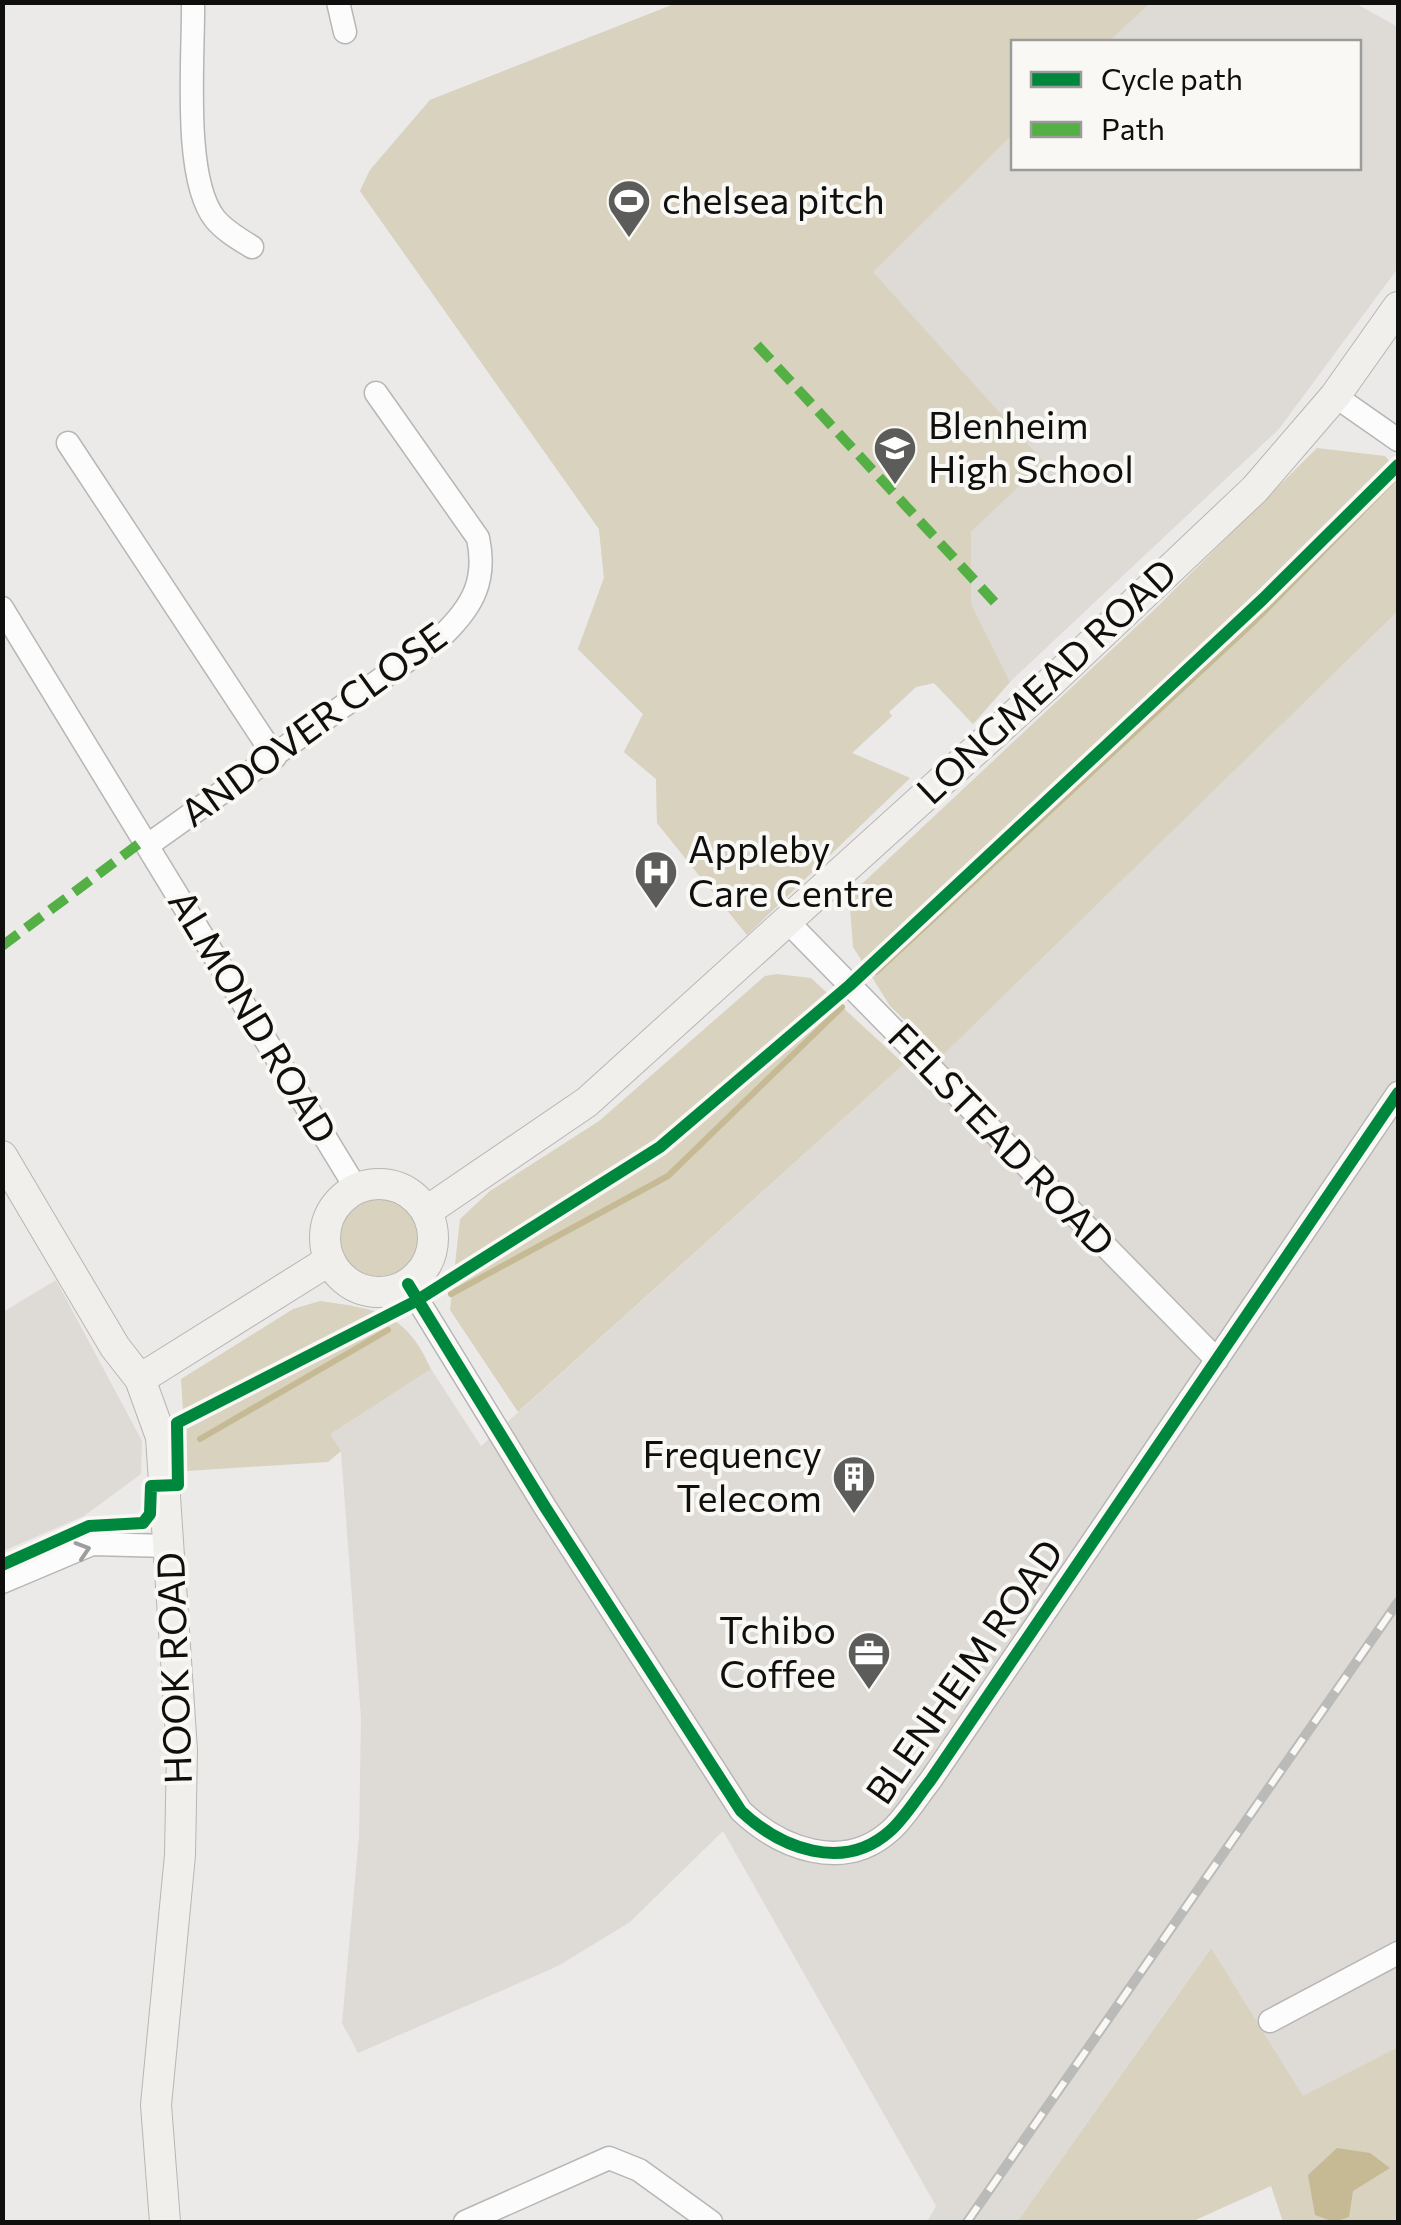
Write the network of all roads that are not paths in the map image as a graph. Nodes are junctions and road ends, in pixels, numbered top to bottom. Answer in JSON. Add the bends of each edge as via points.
{"nodes":[{"id":1,"x":193,"y":2,"type":"edge"},
{"id":2,"x":338,"y":2,"type":"edge"},
{"id":3,"x":345,"y":32,"type":"dead end"},
{"id":4,"x":252,"y":247,"type":"dead end"},
{"id":5,"x":1398,"y":306,"type":"edge"},
{"id":6,"x":376,"y":393,"type":"dead end"},
{"id":7,"x":1335,"y":396,"type":"junction"},
{"id":8,"x":1398,"y":440,"type":"edge"},
{"id":9,"x":68,"y":443,"type":"dead end"},
{"id":10,"x":2,"y":608,"type":"edge"},
{"id":11,"x":275,"y":757,"type":"junction"},
{"id":12,"x":148,"y":846,"type":"junction"},
{"id":13,"x":786,"y":920,"type":"junction"},
{"id":14,"x":1398,"y":1093,"type":"edge"},
{"id":15,"x":2,"y":1156,"type":"edge"},
{"id":16,"x":356,"y":1188,"type":"junction"},
{"id":17,"x":427,"y":1211,"type":"junction"},
{"id":18,"x":330,"y":1260,"type":"junction"},
{"id":19,"x":408,"y":1284,"type":"junction"},
{"id":20,"x":1217,"y":1360,"type":"junction"},
{"id":21,"x":140,"y":1380,"type":"junction"},
{"id":22,"x":170,"y":1546,"type":"junction"},
{"id":23,"x":2,"y":1582,"type":"edge"},
{"id":24,"x":1398,"y":1953,"type":"edge"},
{"id":25,"x":1270,"y":2020,"type":"dead end"},
{"id":26,"x":165,"y":2222,"type":"edge"},
{"id":27,"x":465,"y":2222,"type":"edge"},
{"id":28,"x":711,"y":2222,"type":"edge"}],
"edges":[{"from":1,"to":4,"type":"street","via":[[201,192],[213,217]]},
{"from":2,"to":3,"type":"street"},
{"from":5,"to":7,"type":"street","name":"LONGMEAD ROAD"},
{"from":6,"to":11,"type":"street","name":"ANDOVER CLOSE","via":[[478,538],[480,581],[474,601],[444,635]]},
{"from":7,"to":8,"type":"street"},
{"from":7,"to":13,"type":"street","name":"LONGMEAD ROAD","via":[[1255,489]]},
{"from":9,"to":11,"type":"street"},
{"from":10,"to":12,"type":"street","name":"ALMOND ROAD"},
{"from":11,"to":12,"type":"street","name":"ANDOVER CLOSE"},
{"from":12,"to":16,"type":"street","name":"ALMOND ROAD"},
{"from":13,"to":17,"type":"street","name":"LONGMEAD ROAD","via":[[587,1102]]},
{"from":13,"to":20,"type":"street","name":"FELSTEAD ROAD"},
{"from":14,"to":20,"type":"street","name":"BLENHEIM ROAD"},
{"from":15,"to":21,"type":"street","name":"HOOK ROAD"},
{"from":16,"to":17,"type":"street","via":[[400,1187]]},
{"from":16,"to":18,"type":"street","via":[[329,1217]]},
{"from":17,"to":19,"type":"street","via":[[433,1246]]},
{"from":18,"to":19,"type":"street","via":[[358,1287],[391,1291]]},
{"from":18,"to":21,"type":"street"},
{"from":19,"to":20,"type":"street","name":"BLENHEIM ROAD","via":[[741,1811],[761,1830],[812,1852],[836,1854],[890,1832]]},
{"from":21,"to":22,"type":"street","name":"HOOK ROAD","via":[[161,1437]]},
{"from":23,"to":22,"type":"street","one_way":true,"via":[[92,1544]]},
{"from":22,"to":26,"type":"street","name":"HOOK ROAD","via":[[182,1750],[180,1855],[156,2089]]},
{"from":24,"to":25,"type":"street"},
{"from":27,"to":28,"type":"street","via":[[609,2158],[639,2170]]}]}
